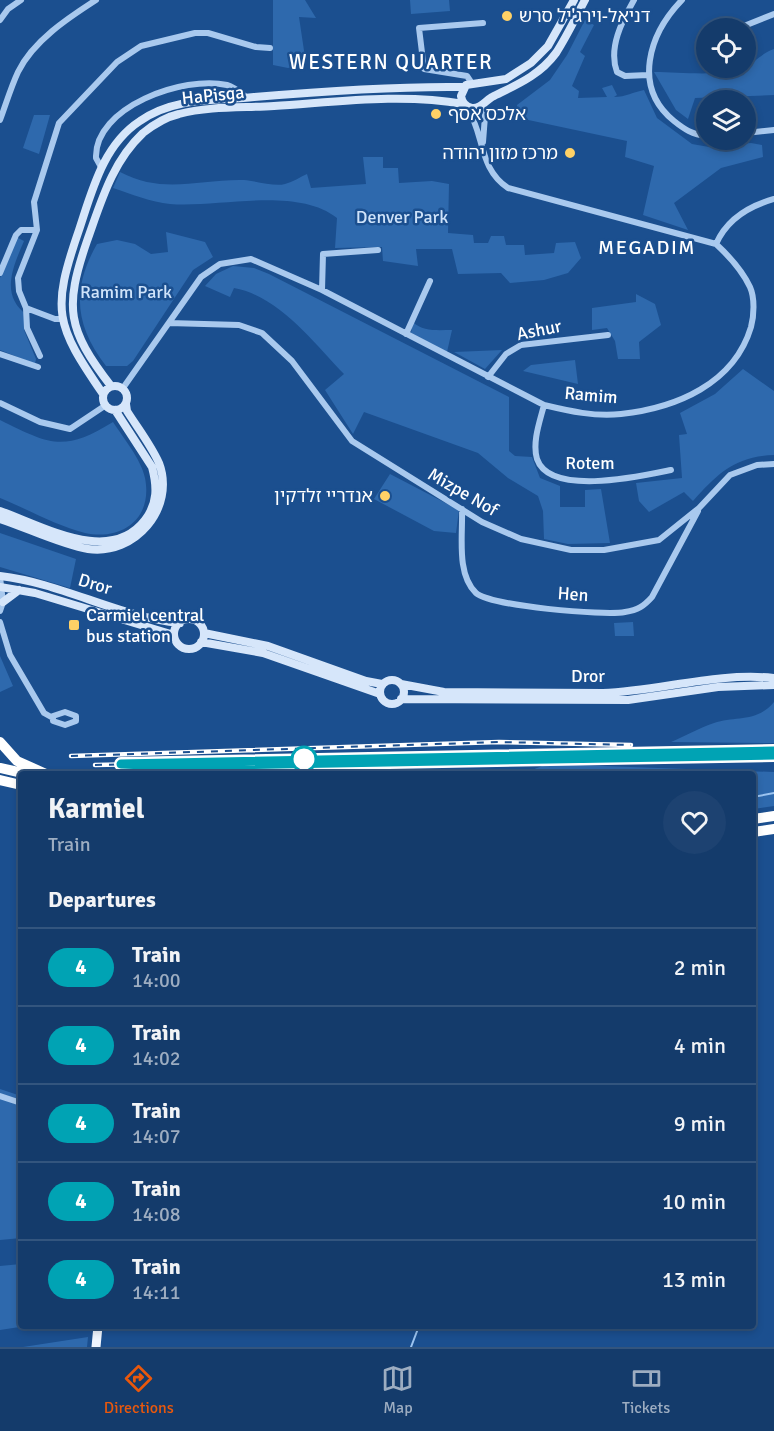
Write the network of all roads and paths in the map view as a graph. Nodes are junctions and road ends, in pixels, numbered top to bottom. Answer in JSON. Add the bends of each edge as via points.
{"nodes":[{"id":1,"x":21,"y":0,"type":"edge"},
{"id":2,"x":96,"y":0,"type":"edge"},
{"id":3,"x":574,"y":0,"type":"edge"},
{"id":4,"x":585,"y":0,"type":"edge"},
{"id":5,"x":634,"y":0,"type":"edge"},
{"id":6,"x":682,"y":0,"type":"edge"},
{"id":7,"x":774,"y":14,"type":"edge"},
{"id":8,"x":0,"y":20,"type":"edge"},
{"id":9,"x":756,"y":21,"type":"edge"},
{"id":10,"x":483,"y":23,"type":"dead end"},
{"id":11,"x":270,"y":48,"type":"dead end"},
{"id":12,"x":648,"y":75,"type":"junction"},
{"id":13,"x":472,"y":84,"type":"junction"},
{"id":14,"x":247,"y":98,"type":"junction"},
{"id":15,"x":484,"y":104,"type":"junction"},
{"id":16,"x":465,"y":105,"type":"junction"},
{"id":17,"x":249,"y":108,"type":"junction"},
{"id":18,"x":0,"y":120,"type":"edge"},
{"id":19,"x":774,"y":130,"type":"edge"},
{"id":20,"x":756,"y":132,"type":"edge"},
{"id":21,"x":696,"y":135,"type":"edge"},
{"id":22,"x":483,"y":143,"type":"junction"},
{"id":23,"x":101,"y":167,"type":"junction"},
{"id":24,"x":774,"y":199,"type":"edge"},
{"id":25,"x":37,"y":230,"type":"junction"},
{"id":26,"x":716,"y":244,"type":"junction"},
{"id":27,"x":378,"y":250,"type":"dead end"},
{"id":28,"x":0,"y":273,"type":"edge"},
{"id":29,"x":430,"y":281,"type":"dead end"},
{"id":30,"x":322,"y":290,"type":"junction"},
{"id":31,"x":26,"y":308,"type":"junction"},
{"id":32,"x":72,"y":317,"type":"junction"},
{"id":33,"x":62,"y":319,"type":"junction"},
{"id":34,"x":169,"y":323,"type":"junction"},
{"id":35,"x":406,"y":334,"type":"junction"},
{"id":36,"x":608,"y":335,"type":"dead end"},
{"id":37,"x":0,"y":354,"type":"edge"},
{"id":38,"x":40,"y":356,"type":"dead end"},
{"id":39,"x":38,"y":368,"type":"dead end"},
{"id":40,"x":488,"y":377,"type":"junction"},
{"id":41,"x":111,"y":386,"type":"junction"},
{"id":42,"x":123,"y":388,"type":"junction"},
{"id":43,"x":104,"y":393,"type":"junction"},
{"id":44,"x":0,"y":403,"type":"edge"},
{"id":45,"x":126,"y":404,"type":"junction"},
{"id":46,"x":106,"y":405,"type":"junction"},
{"id":47,"x":544,"y":405,"type":"junction"},
{"id":48,"x":115,"y":410,"type":"junction"},
{"id":49,"x":774,"y":464,"type":"edge"},
{"id":50,"x":671,"y":470,"type":"dead end"},
{"id":51,"x":699,"y":508,"type":"junction"},
{"id":52,"x":462,"y":509,"type":"junction"},
{"id":53,"x":0,"y":511,"type":"edge"},
{"id":54,"x":0,"y":519,"type":"edge"},
{"id":55,"x":0,"y":576,"type":"edge"},
{"id":56,"x":1,"y":587,"type":"edge"},
{"id":57,"x":20,"y":590,"type":"junction"},
{"id":58,"x":1,"y":607,"type":"edge"},
{"id":59,"x":132,"y":617,"type":"junction"},
{"id":60,"x":0,"y":622,"type":"edge"},
{"id":61,"x":180,"y":623,"type":"junction"},
{"id":62,"x":174,"y":635,"type":"junction"},
{"id":63,"x":202,"y":638,"type":"junction"},
{"id":64,"x":774,"y":678,"type":"edge"},
{"id":65,"x":382,"y":684,"type":"junction"},
{"id":66,"x":401,"y":684,"type":"junction"},
{"id":67,"x":774,"y":685,"type":"edge"},
{"id":68,"x":380,"y":694,"type":"junction"},
{"id":69,"x":401,"y":699,"type":"junction"},
{"id":70,"x":52,"y":718,"type":"dead end"},
{"id":71,"x":0,"y":742,"type":"edge"},
{"id":72,"x":0,"y":768,"type":"edge"},
{"id":73,"x":40,"y":771,"type":"edge"},
{"id":74,"x":18,"y":772,"type":"edge"},
{"id":75,"x":0,"y":780,"type":"edge"},
{"id":76,"x":18,"y":784,"type":"edge"},
{"id":77,"x":774,"y":816,"type":"edge"},
{"id":78,"x":756,"y":819,"type":"edge"},
{"id":79,"x":774,"y":829,"type":"edge"},
{"id":80,"x":756,"y":832,"type":"edge"},
{"id":81,"x":0,"y":1096,"type":"edge"},
{"id":82,"x":18,"y":1102,"type":"edge"},
{"id":83,"x":98,"y":1329,"type":"edge"},
{"id":84,"x":96,"y":1347,"type":"edge"}],
"edges":[{"from":1,"to":8,"type":"street"},
{"from":2,"to":18,"type":"street","via":[[71,15],[39,45],[19,70]]},
{"from":3,"to":13,"type":"street","name":"HaPisga","via":[[548,46],[536,59],[506,79]]},
{"from":4,"to":15,"type":"street","via":[[555,53],[541,69]]},
{"from":5,"to":12,"type":"street","via":[[615,46],[614,62],[617,72],[625,76]]},
{"from":6,"to":12,"type":"street","via":[[653,43]]},
{"from":7,"to":9,"type":"street"},
{"from":10,"to":13,"type":"street","via":[[419,28],[423,69],[467,76]]},
{"from":11,"to":25,"type":"street","via":[[195,33],[141,46],[127,54],[59,123],[34,202]]},
{"from":12,"to":21,"type":"street","via":[[655,99],[665,113]]},
{"from":13,"to":14,"type":"street","name":"HaPisga"},
{"from":13,"to":15,"type":"street","via":[[487,94]]},
{"from":13,"to":16,"type":"street","via":[[461,96]]},
{"from":14,"to":17,"type":"street"},
{"from":14,"to":23,"type":"street","name":"HaPisga","via":[[199,100],[158,110],[127,131]]},
{"from":14,"to":23,"type":"street","name":"HaPisga","via":[[227,85],[178,85],[154,93],[117,118],[99,138],[96,158]]},
{"from":15,"to":16,"type":"street","via":[[475,108]]},
{"from":15,"to":22,"type":"street"},
{"from":16,"to":17,"type":"street","name":"HaPisga","via":[[404,98]]},
{"from":16,"to":22,"type":"street","via":[[476,121]]},
{"from":17,"to":32,"type":"street","name":"HaPisga","via":[[178,114],[154,126],[126,152],[109,182],[74,279]]},
{"from":19,"to":20,"type":"street"},
{"from":22,"to":26,"type":"street","via":[[486,165],[508,188]]},
{"from":23,"to":33,"type":"street","name":"HaPisga","via":[[63,276]]},
{"from":24,"to":26,"type":"street","via":[[742,212],[720,233]]},
{"from":25,"to":28,"type":"street","via":[[21,230]]},
{"from":25,"to":31,"type":"street","via":[[18,278]]},
{"from":26,"to":47,"type":"street","name":"Ramim","via":[[733,260],[751,288],[754,316],[746,343],[729,370],[702,389],[644,410],[596,414]]},
{"from":27,"to":30,"type":"street","via":[[323,254]]},
{"from":29,"to":35,"type":"street"},
{"from":30,"to":34,"type":"street","name":"Ramim","via":[[251,259],[220,264],[201,277]]},
{"from":30,"to":35,"type":"street","name":"Ramim"},
{"from":31,"to":33,"type":"street"},
{"from":31,"to":38,"type":"street","via":[[27,328]]},
{"from":32,"to":33,"type":"street"},
{"from":32,"to":41,"type":"street","name":"HaPisga","via":[[90,358]]},
{"from":33,"to":43,"type":"street","name":"HaPisga","via":[[71,347]]},
{"from":34,"to":42,"type":"street","name":"Ramim"},
{"from":34,"to":52,"type":"street","name":"Mizpe Nof","via":[[239,325],[262,333],[292,361],[352,441]]},
{"from":35,"to":40,"type":"street","name":"Ramim"},
{"from":36,"to":40,"type":"street","name":"Ashur","via":[[521,345],[506,354]]},
{"from":37,"to":39,"type":"street"},
{"from":40,"to":47,"type":"street","name":"Ramim"},
{"from":41,"to":42,"type":"street"},
{"from":41,"to":43,"type":"street"},
{"from":42,"to":45,"type":"street"},
{"from":43,"to":46,"type":"street"},
{"from":44,"to":46,"type":"street","via":[[40,422],[70,429]]},
{"from":45,"to":48,"type":"street"},
{"from":45,"to":54,"type":"street","via":[[159,463],[161,476],[161,501],[141,533],[116,546],[87,549]]},
{"from":46,"to":48,"type":"street"},
{"from":47,"to":50,"type":"street","name":"Rotem","via":[[535,445],[546,473],[561,480],[583,481]]},
{"from":48,"to":53,"type":"street","via":[[155,477],[154,501],[138,528],[105,543],[88,542]]},
{"from":49,"to":51,"type":"street","name":"Mizpe Nof","via":[[757,465],[730,475]]},
{"from":51,"to":52,"type":"street","name":"Mizpe Nof","via":[[659,540],[604,550],[572,550],[521,539]]},
{"from":51,"to":52,"type":"street","name":"Hen","via":[[652,597],[643,608],[624,613],[526,606],[496,602],[477,594],[465,578]]},
{"from":55,"to":56,"type":"street"},
{"from":55,"to":59,"type":"street","name":"Dror","via":[[27,580]]},
{"from":56,"to":57,"type":"street","name":"Dror"},
{"from":56,"to":58,"type":"street"},
{"from":57,"to":58,"type":"street"},
{"from":57,"to":59,"type":"street","name":"Dror"},
{"from":59,"to":61,"type":"street","name":"Dror"},
{"from":59,"to":62,"type":"street","name":"Dror"},
{"from":60,"to":70,"type":"street","via":[[14,662],[44,713]]},
{"from":61,"to":62,"type":"street"},
{"from":61,"to":63,"type":"street","via":[[199,623]]},
{"from":62,"to":63,"type":"street","via":[[184,648],[196,647]]},
{"from":63,"to":65,"type":"street","via":[[261,644]]},
{"from":63,"to":68,"type":"street","via":[[263,653]]},
{"from":64,"to":66,"type":"street","name":"Dror","via":[[717,678],[603,693],[444,692]]},
{"from":65,"to":66,"type":"street","via":[[391,679]]},
{"from":65,"to":68,"type":"street"},
{"from":66,"to":69,"type":"street"},
{"from":67,"to":69,"type":"street","name":"Dror","via":[[718,687],[628,700]]},
{"from":68,"to":69,"type":"street","via":[[390,704]]},
{"from":71,"to":73,"type":"highway","via":[[18,761]]},
{"from":72,"to":74,"type":"highway"},
{"from":75,"to":76,"type":"highway"},
{"from":77,"to":78,"type":"highway"},
{"from":79,"to":80,"type":"highway"},
{"from":81,"to":82,"type":"street"},
{"from":83,"to":84,"type":"main road"}]}
